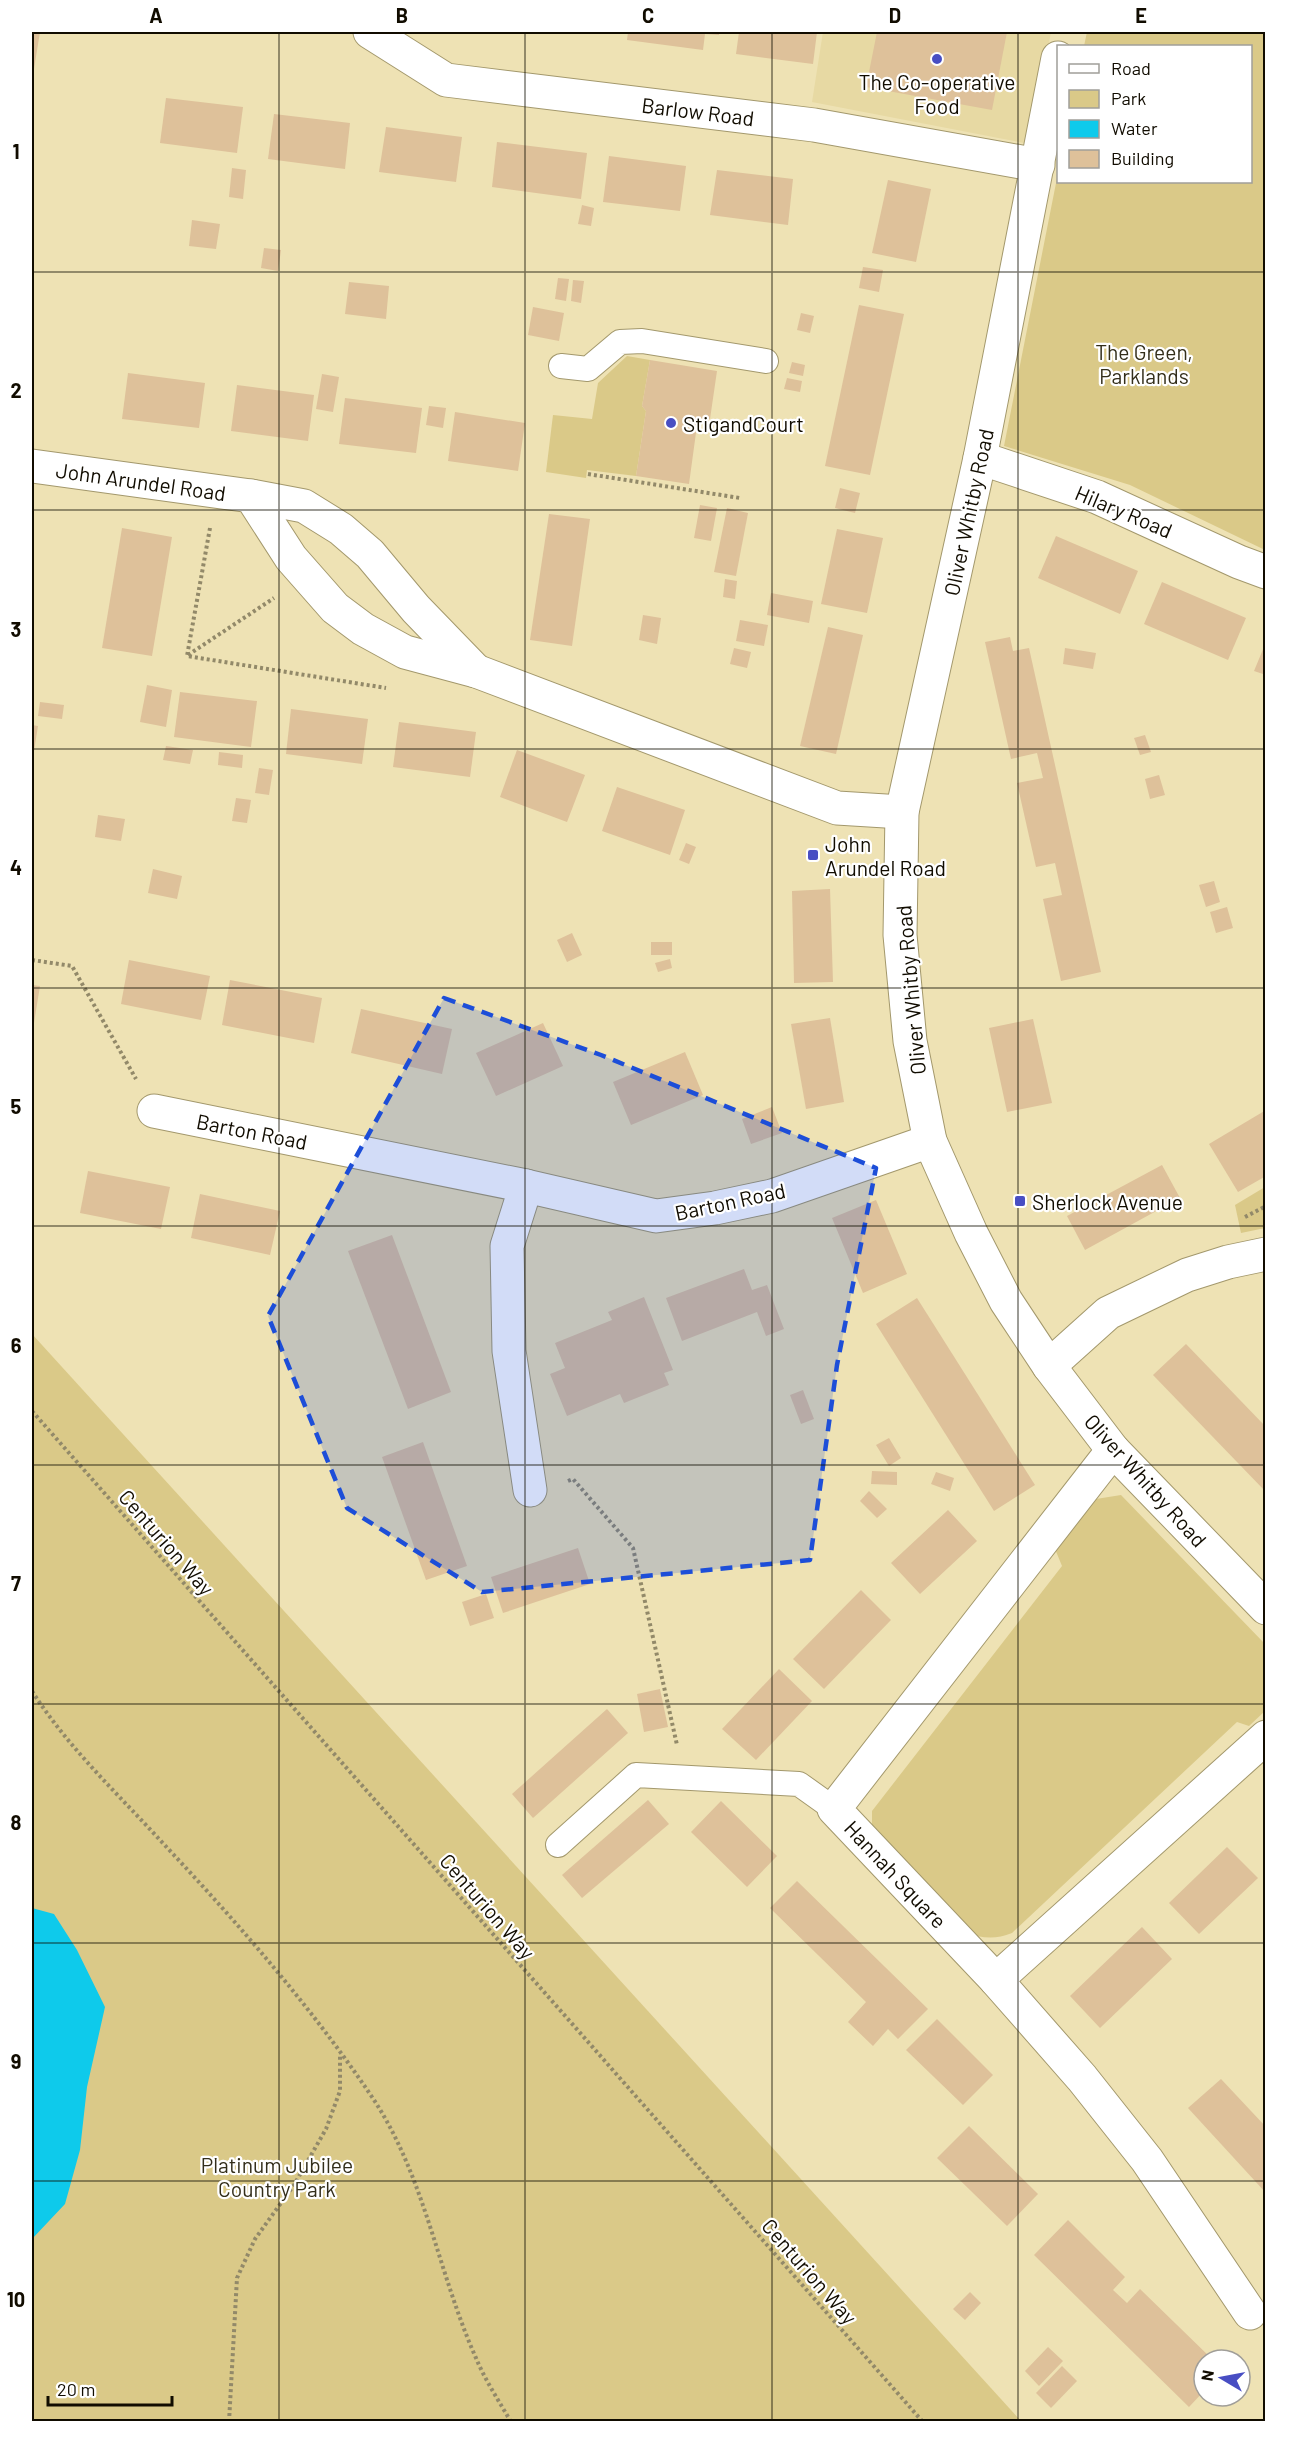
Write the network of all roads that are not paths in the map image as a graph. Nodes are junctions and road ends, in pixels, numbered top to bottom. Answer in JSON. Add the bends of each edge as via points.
{"nodes":[{"id":1,"x":370,"y":32,"type":"edge"},
{"id":2,"x":1057,"y":68,"type":"edge"},
{"id":3,"x":1038,"y":165,"type":"junction"},
{"id":4,"x":766,"y":361,"type":"dead end"},
{"id":5,"x":561,"y":366,"type":"dead end"},
{"id":6,"x":980,"y":458,"type":"junction"},
{"id":7,"x":32,"y":466,"type":"edge"},
{"id":8,"x":251,"y":496,"type":"junction"},
{"id":9,"x":1266,"y":572,"type":"edge"},
{"id":10,"x":476,"y":671,"type":"junction"},
{"id":11,"x":902,"y":812,"type":"junction"},
{"id":12,"x":154,"y":1111,"type":"road end"},
{"id":13,"x":930,"y":1141,"type":"junction"},
{"id":14,"x":526,"y":1186,"type":"junction"},
{"id":15,"x":1266,"y":1254,"type":"edge"},
{"id":16,"x":1049,"y":1366,"type":"junction"},
{"id":17,"x":1113,"y":1450,"type":"junction"},
{"id":18,"x":530,"y":1490,"type":"road end"},
{"id":19,"x":1266,"y":1608,"type":"edge"},
{"id":20,"x":1266,"y":1737,"type":"edge"},
{"id":21,"x":834,"y":1809,"type":"junction"},
{"id":22,"x":558,"y":1845,"type":"dead end"},
{"id":23,"x":996,"y":1980,"type":"junction"},
{"id":24,"x":1250,"y":2313,"type":"dead end"}],
"edges":[{"from":1,"to":3,"type":"street","name":"Barlow Road","via":[[446,80],[814,125]]},
{"from":2,"to":3,"type":"street","name":"Oliver Whitby Road"},
{"from":3,"to":6,"type":"street","name":"Oliver Whitby Road"},
{"from":4,"to":5,"type":"lane","via":[[642,340],[620,342],[588,369]]},
{"from":6,"to":9,"type":"street","name":"Hilary Road","via":[[1097,497]]},
{"from":6,"to":11,"type":"street","name":"Oliver Whitby Road"},
{"from":7,"to":8,"type":"street","name":"John Arundel Road"},
{"from":8,"to":10,"type":"street","name":"John Arundel Road","via":[[304,506],[341,529],[370,554]]},
{"from":8,"to":10,"type":"street","name":"John Arundel Road","via":[[291,558],[335,608],[405,652]]},
{"from":10,"to":11,"type":"street","name":"John Arundel Road","via":[[837,808]]},
{"from":11,"to":13,"type":"street","name":"Oliver Whitby Road","via":[[900,935],[910,1041]]},
{"from":12,"to":14,"type":"street","name":"Barton Road"},
{"from":13,"to":14,"type":"street","name":"Barton Road","via":[[772,1196],[656,1216]]},
{"from":13,"to":16,"type":"street","name":"Oliver Whitby Road","via":[[1006,1301]]},
{"from":14,"to":18,"type":"street","via":[[507,1246],[509,1351]]},
{"from":15,"to":16,"type":"street","via":[[1187,1275],[1108,1312]]},
{"from":16,"to":17,"type":"street","name":"Oliver Whitby Road"},
{"from":17,"to":19,"type":"street","name":"Oliver Whitby Road"},
{"from":17,"to":21,"type":"street","name":"Hannah Square"},
{"from":20,"to":23,"type":"street"},
{"from":21,"to":22,"type":"lane","via":[[799,1784],[636,1775]]},
{"from":21,"to":23,"type":"street","name":"Hannah Square"},
{"from":23,"to":24,"type":"street","name":"Hannah Square","via":[[1148,2160]]}]}
